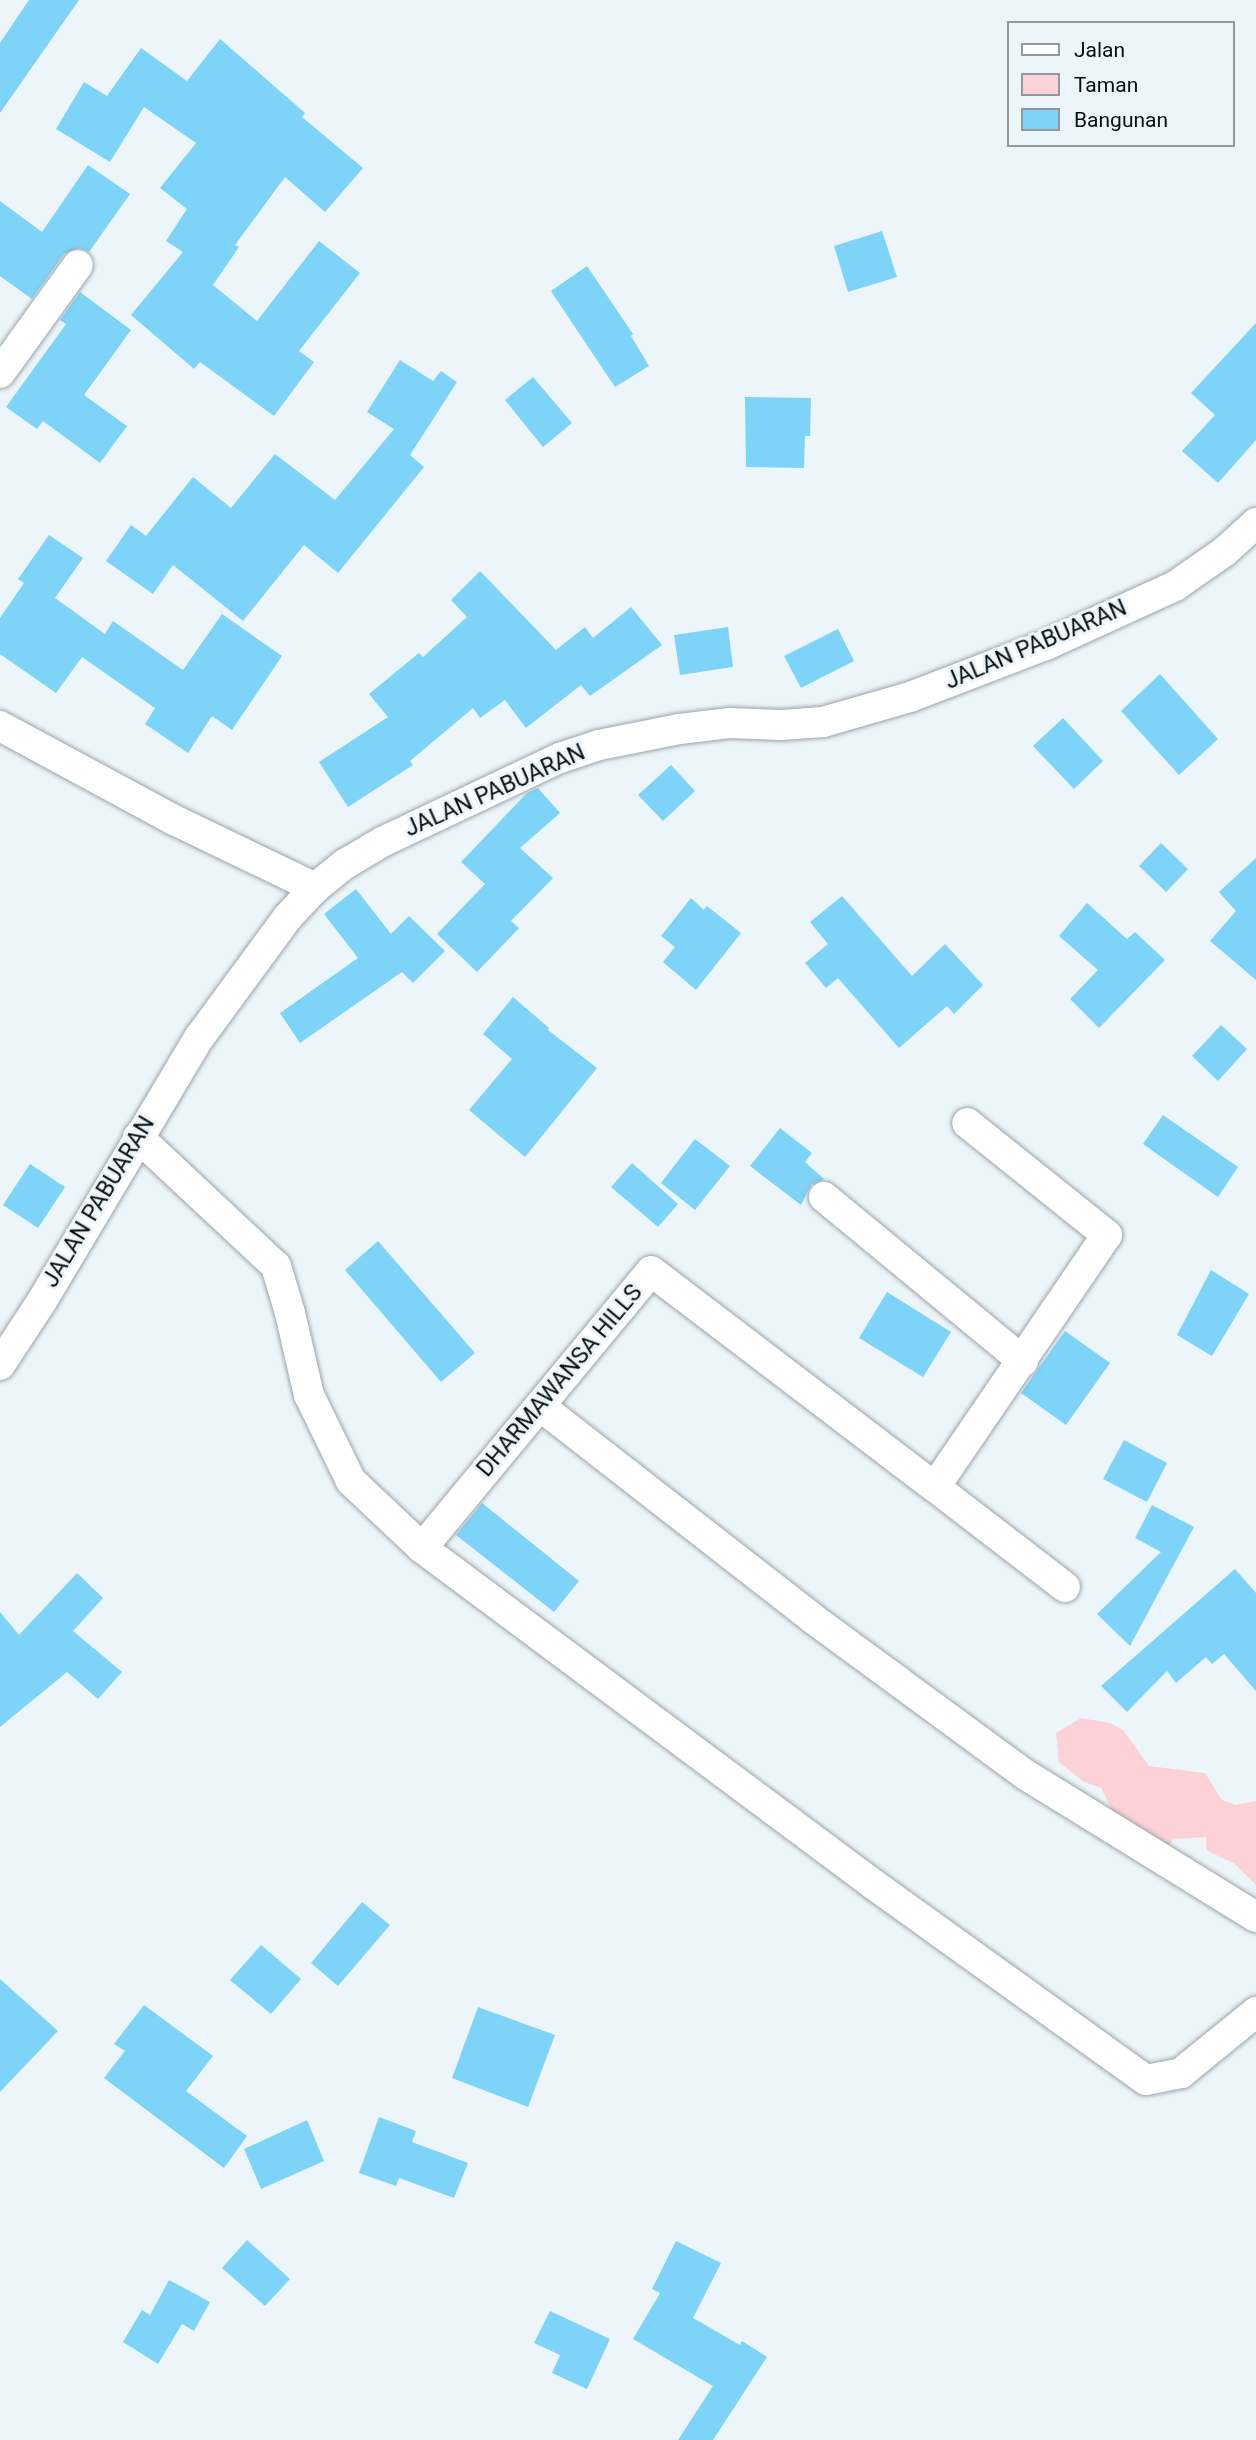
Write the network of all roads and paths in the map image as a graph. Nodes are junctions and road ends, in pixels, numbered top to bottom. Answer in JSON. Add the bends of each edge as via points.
{"nodes":[{"id":1,"x":78,"y":265,"type":"dead end"},
{"id":2,"x":5,"y":354,"type":"edge"},
{"id":3,"x":1256,"y":523,"type":"edge"},
{"id":4,"x":0,"y":726,"type":"edge"},
{"id":5,"x":314,"y":888,"type":"junction"},
{"id":6,"x":967,"y":1123,"type":"dead end"},
{"id":7,"x":138,"y":1136,"type":"junction"},
{"id":8,"x":824,"y":1197,"type":"dead end"},
{"id":9,"x":1023,"y":1361,"type":"junction"},
{"id":10,"x":0,"y":1365,"type":"edge"},
{"id":11,"x":540,"y":1406,"type":"junction"},
{"id":12,"x":935,"y":1487,"type":"junction"},
{"id":13,"x":422,"y":1548,"type":"junction"},
{"id":14,"x":1065,"y":1587,"type":"dead end"},
{"id":15,"x":1256,"y":1917,"type":"edge"},
{"id":16,"x":1256,"y":2011,"type":"edge"}],
"edges":[{"from":1,"to":2,"type":"street"},
{"from":3,"to":5,"type":"street","name":"JALAN PABUARAN","via":[[1175,586],[1048,644],[910,697],[823,722],[730,723],[599,745],[560,758],[382,842]]},
{"from":4,"to":5,"type":"street","via":[[174,821]]},
{"from":5,"to":7,"type":"street","name":"JALAN PABUARAN","via":[[227,998]]},
{"from":6,"to":9,"type":"street","via":[[1107,1235]]},
{"from":7,"to":10,"type":"street","name":"JALAN PABUARAN"},
{"from":7,"to":13,"type":"street","via":[[276,1266],[309,1395],[351,1481]]},
{"from":8,"to":9,"type":"street"},
{"from":9,"to":12,"type":"street"},
{"from":11,"to":12,"type":"street","name":"DHARMAWANSA HILLS","via":[[651,1271]]},
{"from":11,"to":13,"type":"street","name":"DHARMAWANSA HILLS"},
{"from":11,"to":15,"type":"street","via":[[812,1618],[1026,1774]]},
{"from":12,"to":14,"type":"street"},
{"from":13,"to":16,"type":"street","via":[[840,1860],[1146,2080],[1181,2073]]}]}
